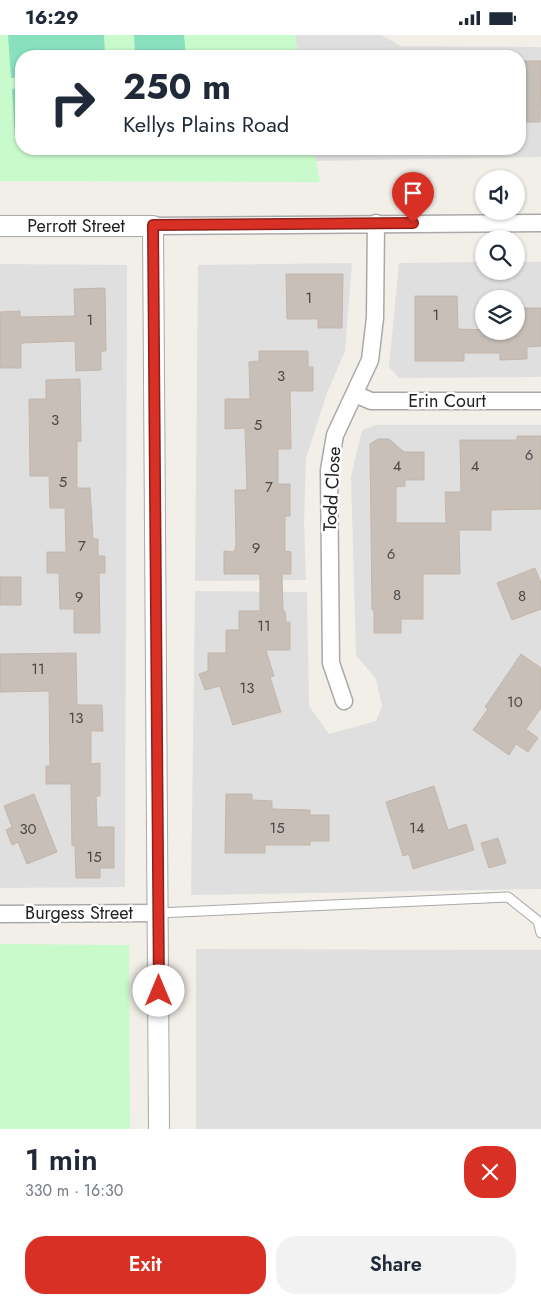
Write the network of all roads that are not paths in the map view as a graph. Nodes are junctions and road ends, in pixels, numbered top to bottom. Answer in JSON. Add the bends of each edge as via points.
{"nodes":[{"id":1,"x":376,"y":223,"type":"junction"},
{"id":2,"x":541,"y":223,"type":"edge"},
{"id":3,"x":153,"y":225,"type":"junction"},
{"id":4,"x":0,"y":226,"type":"edge"},
{"id":5,"x":355,"y":394,"type":"junction"},
{"id":6,"x":541,"y":401,"type":"edge"},
{"id":7,"x":344,"y":701,"type":"dead end"},
{"id":8,"x":158,"y":913,"type":"junction"},
{"id":9,"x":0,"y":914,"type":"edge"},
{"id":10,"x":541,"y":933,"type":"edge"},
{"id":11,"x":160,"y":1129,"type":"edge"}],
"edges":[{"from":1,"to":2,"type":"street"},
{"from":1,"to":3,"type":"street"},
{"from":1,"to":5,"type":"street","name":"Todd Close","via":[[370,360]]},
{"from":3,"to":4,"type":"street","name":"Perrott Street"},
{"from":3,"to":8,"type":"street"},
{"from":5,"to":6,"type":"street","name":"Erin Court","via":[[371,401]]},
{"from":5,"to":7,"type":"street","name":"Todd Close","via":[[335,435],[329,470],[331,663]]},
{"from":8,"to":9,"type":"street","name":"Burgess Street"},
{"from":8,"to":10,"type":"lane","via":[[508,897],[538,921]]},
{"from":8,"to":11,"type":"street"}]}
